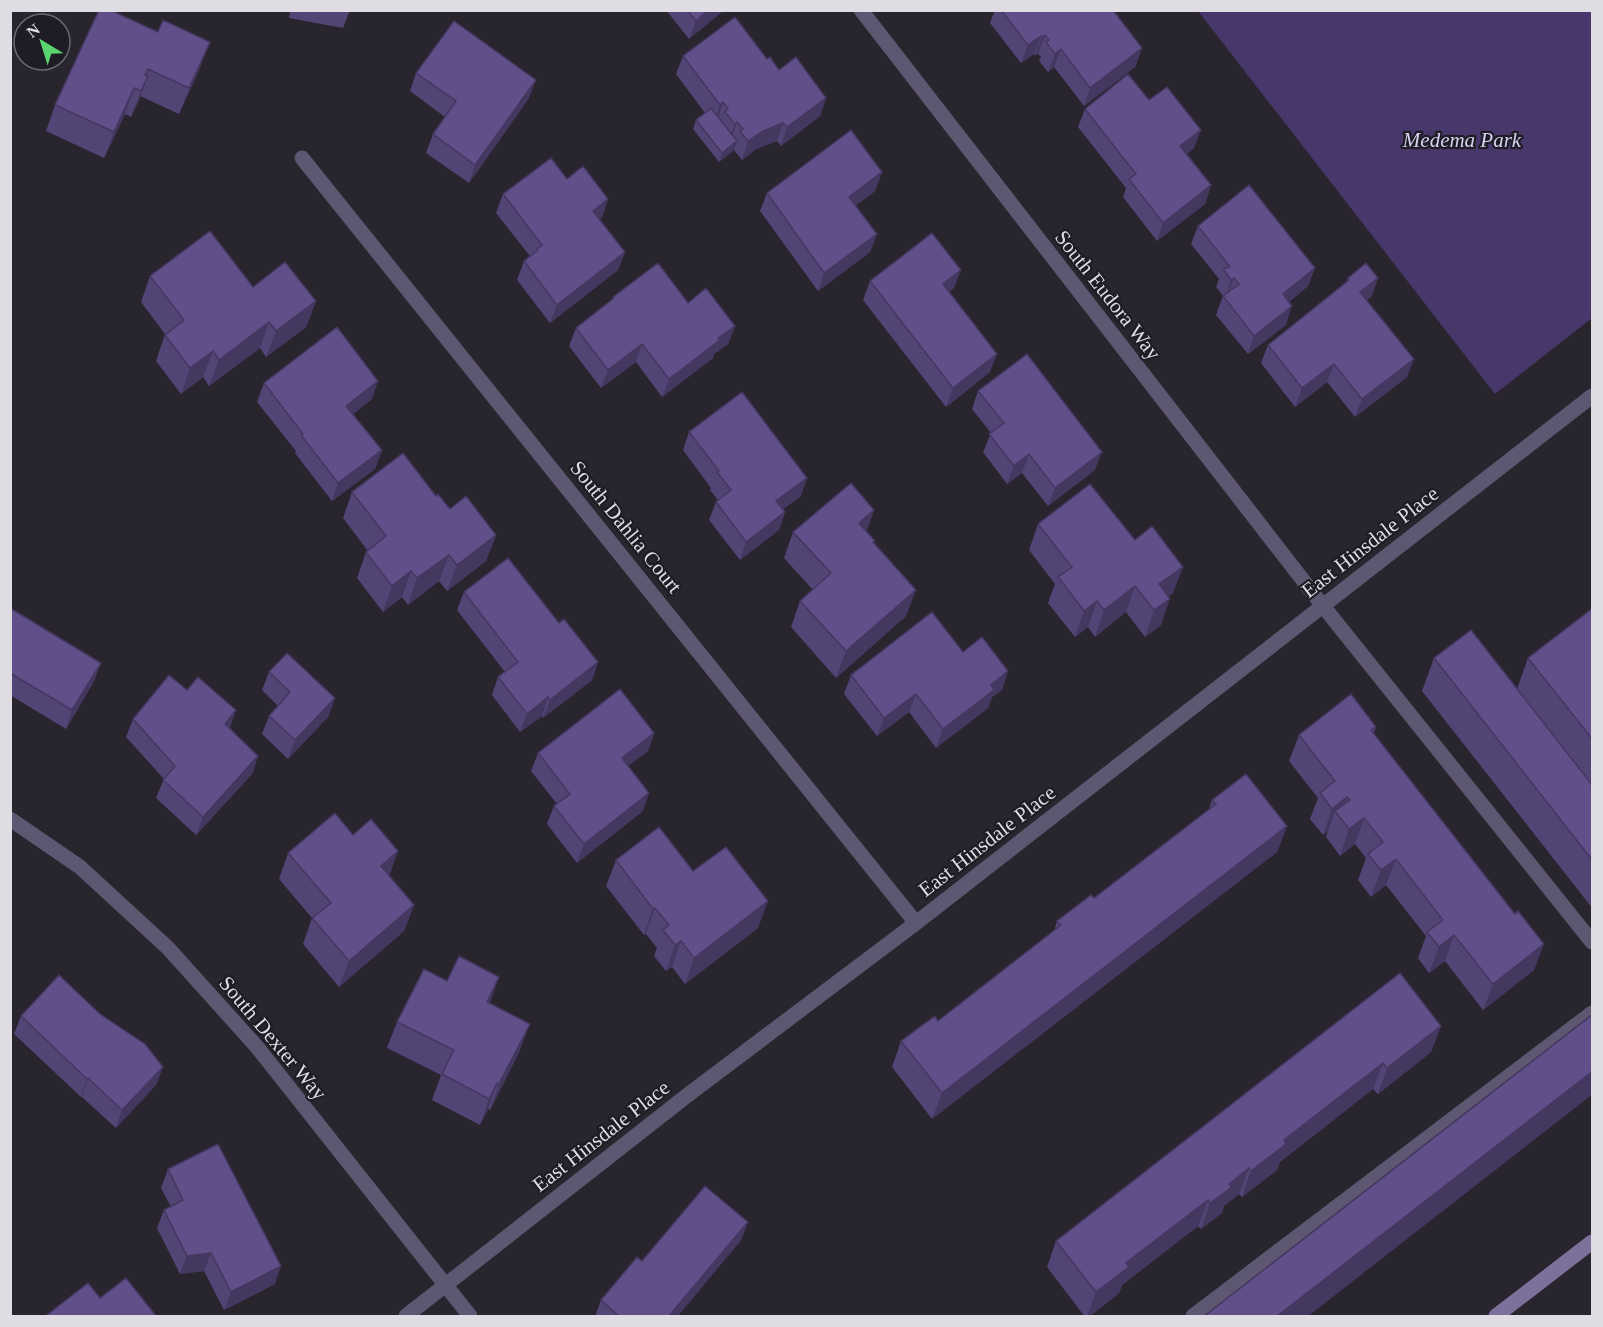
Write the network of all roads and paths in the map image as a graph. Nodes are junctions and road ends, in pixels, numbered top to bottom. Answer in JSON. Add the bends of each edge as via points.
{"nodes":[{"id":1,"x":861,"y":10,"type":"edge"},
{"id":2,"x":302,"y":158,"type":"dead end"},
{"id":3,"x":1593,"y":396,"type":"edge"},
{"id":4,"x":1323,"y":606,"type":"junction"},
{"id":5,"x":10,"y":819,"type":"edge"},
{"id":6,"x":916,"y":923,"type":"junction"},
{"id":7,"x":1593,"y":942,"type":"edge"},
{"id":8,"x":1593,"y":1013,"type":"edge"},
{"id":9,"x":1593,"y":1242,"type":"edge"},
{"id":10,"x":446,"y":1286,"type":"junction"},
{"id":11,"x":406,"y":1317,"type":"edge"},
{"id":12,"x":470,"y":1317,"type":"edge"},
{"id":13,"x":1193,"y":1317,"type":"edge"},
{"id":14,"x":1496,"y":1317,"type":"edge"}],
"edges":[{"from":1,"to":4,"type":"street","name":"South Eudora Way"},
{"from":2,"to":6,"type":"street","name":"South Dahlia Court"},
{"from":3,"to":4,"type":"street","name":"East Hinsdale Place"},
{"from":4,"to":6,"type":"street","name":"East Hinsdale Place"},
{"from":4,"to":7,"type":"street","name":"South Eudora Way"},
{"from":5,"to":10,"type":"street","name":"South Dexter Way","via":[[80,867],[168,948],[257,1047]]},
{"from":6,"to":10,"type":"street","name":"East Hinsdale Place","via":[[689,1094]]},
{"from":8,"to":13,"type":"street"},
{"from":9,"to":14,"type":"main road"},
{"from":10,"to":11,"type":"street","name":"East Hinsdale Place"},
{"from":10,"to":12,"type":"street","name":"South Dexter Way"}]}
